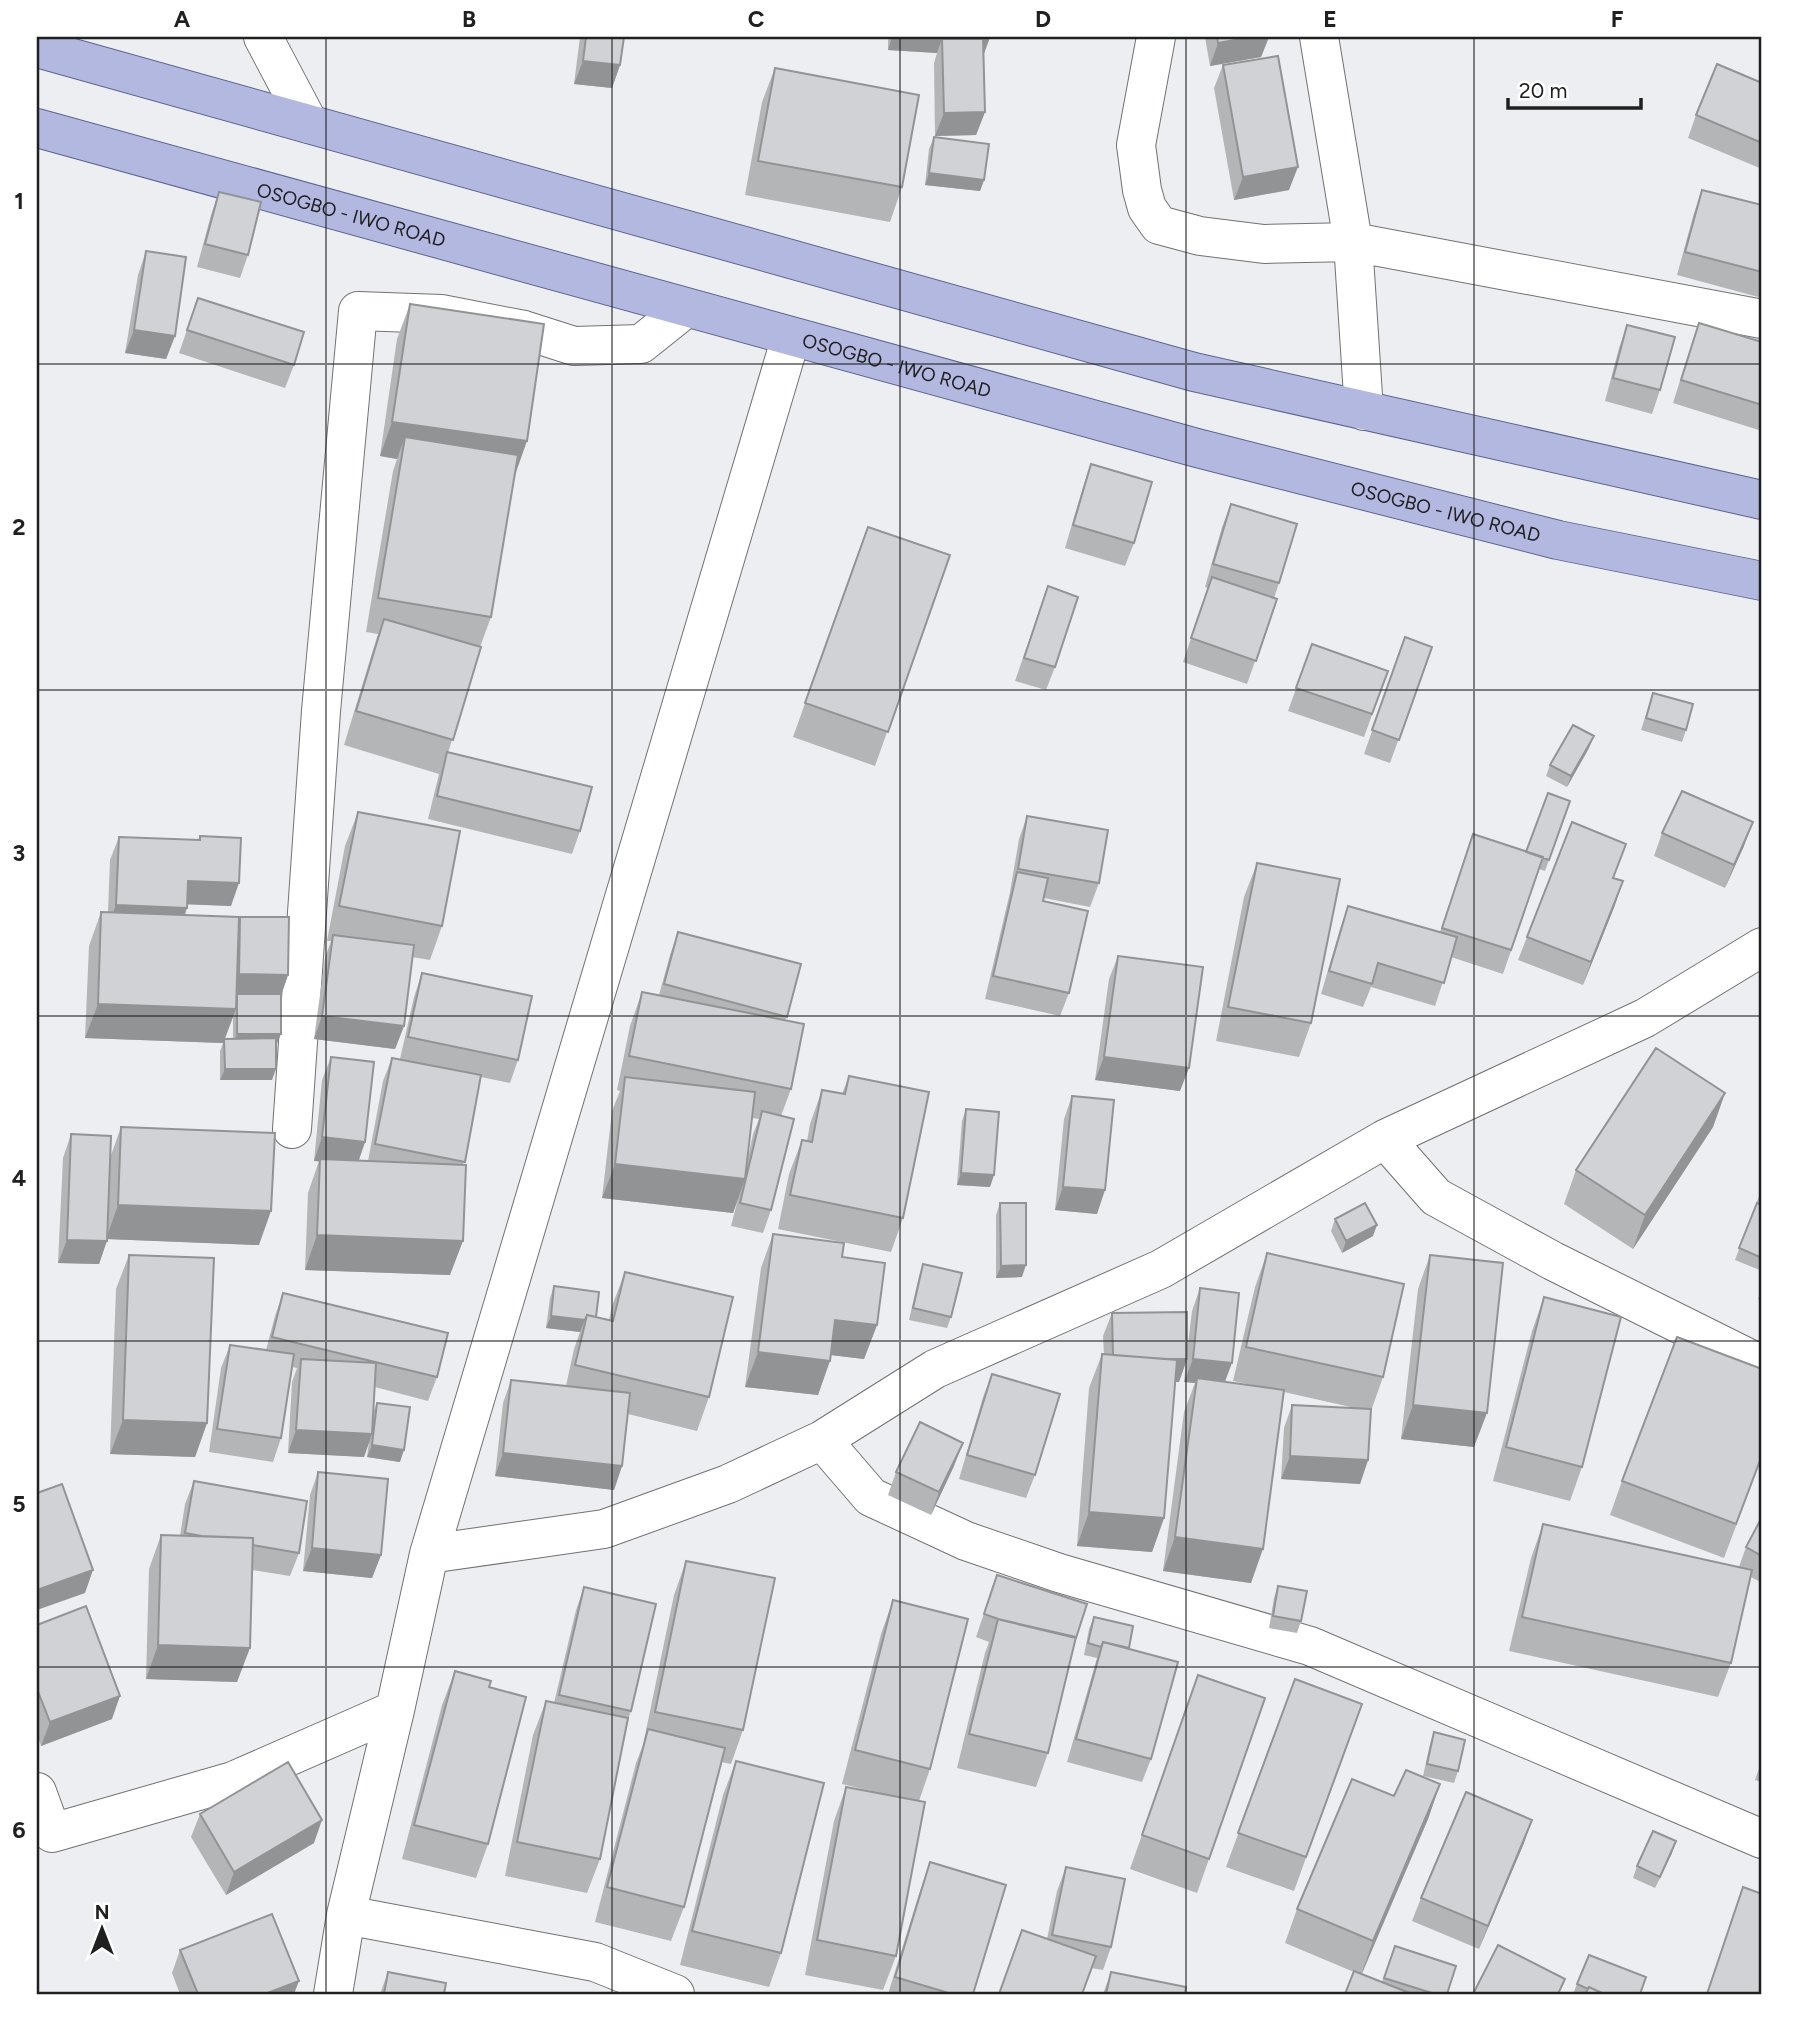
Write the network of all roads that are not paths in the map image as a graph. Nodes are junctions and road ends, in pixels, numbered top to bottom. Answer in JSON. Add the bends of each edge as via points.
{"nodes":[{"id":1,"x":263,"y":37,"type":"edge"},
{"id":2,"x":1156,"y":37,"type":"edge"},
{"id":3,"x":1319,"y":37,"type":"edge"},
{"id":4,"x":37,"y":48,"type":"edge"},
{"id":5,"x":309,"y":124,"type":"junction"},
{"id":6,"x":37,"y":128,"type":"edge"},
{"id":7,"x":1353,"y":242,"type":"junction"},
{"id":8,"x":686,"y":308,"type":"junction"},
{"id":9,"x":1762,"y":320,"type":"edge"},
{"id":10,"x":792,"y":337,"type":"junction"},
{"id":11,"x":1364,"y":411,"type":"junction"},
{"id":12,"x":1762,"y":500,"type":"edge"},
{"id":13,"x":1762,"y":582,"type":"edge"},
{"id":14,"x":1762,"y":947,"type":"edge"},
{"id":15,"x":292,"y":1129,"type":"dead end"},
{"id":16,"x":1385,"y":1139,"type":"junction"},
{"id":17,"x":1762,"y":1365,"type":"edge"},
{"id":18,"x":822,"y":1440,"type":"junction"},
{"id":19,"x":429,"y":1554,"type":"junction"},
{"id":20,"x":395,"y":1710,"type":"junction"},
{"id":21,"x":37,"y":1792,"type":"edge"},
{"id":22,"x":1762,"y":1839,"type":"edge"},
{"id":23,"x":346,"y":1915,"type":"junction"},
{"id":24,"x":333,"y":1994,"type":"edge"},
{"id":25,"x":675,"y":1994,"type":"edge"}],
"edges":[{"from":1,"to":5,"type":"street"},
{"from":2,"to":7,"type":"street","via":[[1136,145],[1147,208],[1159,225],[1200,236],[1264,244]]},
{"from":3,"to":7,"type":"street"},
{"from":4,"to":5,"type":"main road"},
{"from":5,"to":11,"type":"main road","via":[[1194,372]]},
{"from":6,"to":8,"type":"main road","name":"OSOGBO - IWO ROAD"},
{"from":7,"to":9,"type":"street"},
{"from":7,"to":11,"type":"street"},
{"from":8,"to":10,"type":"main road","name":"OSOGBO - IWO ROAD"},
{"from":8,"to":15,"type":"street","via":[[641,344],[573,346],[524,330],[441,314],[358,311],[321,711]]},
{"from":10,"to":13,"type":"main road","name":"OSOGBO - IWO ROAD","via":[[1545,537]]},
{"from":10,"to":19,"type":"street"},
{"from":11,"to":12,"type":"main road"},
{"from":14,"to":16,"type":"street","via":[[1645,1018]]},
{"from":16,"to":17,"type":"street","via":[[1436,1197]]},
{"from":16,"to":18,"type":"street","via":[[1161,1269],[935,1369]]},
{"from":18,"to":19,"type":"street","via":[[728,1484],[604,1529]]},
{"from":18,"to":22,"type":"street","via":[[872,1497],[966,1541],[1310,1646]]},
{"from":19,"to":20,"type":"street"},
{"from":20,"to":21,"type":"street","via":[[233,1781],[52,1833]]},
{"from":20,"to":23,"type":"street"},
{"from":23,"to":24,"type":"street"},
{"from":23,"to":25,"type":"street","via":[[595,1962]]}]}
